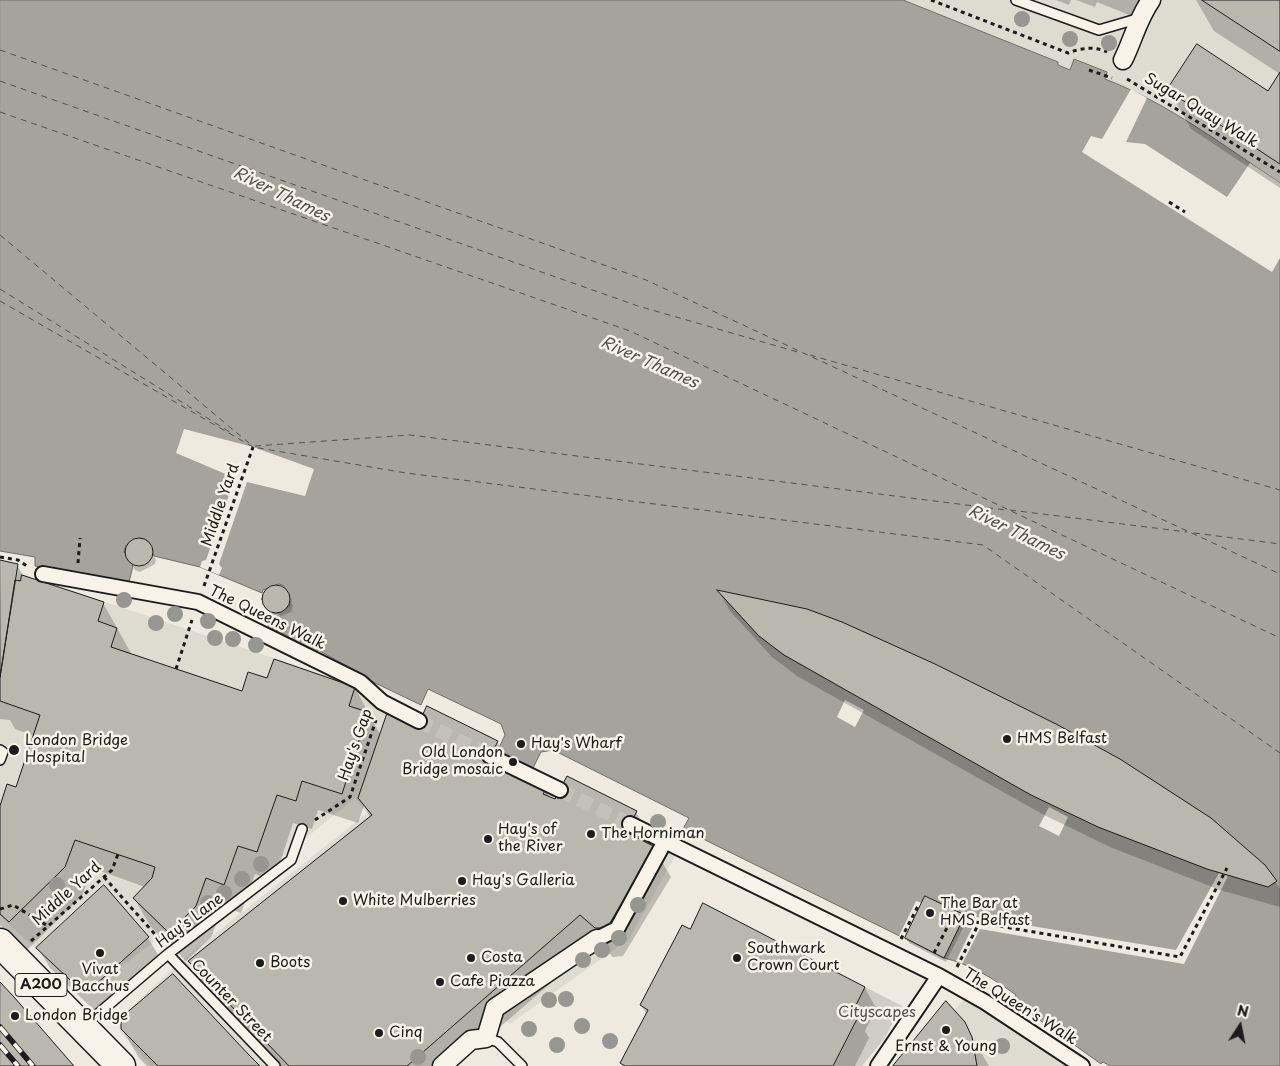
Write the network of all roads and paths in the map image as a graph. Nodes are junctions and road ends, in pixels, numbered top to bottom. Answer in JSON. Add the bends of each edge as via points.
{"nodes":[{"id":1,"x":932,"y":0,"type":"edge"},
{"id":2,"x":1016,"y":0,"type":"edge"},
{"id":3,"x":1151,"y":0,"type":"edge"},
{"id":4,"x":1140,"y":18,"type":"junction"},
{"id":5,"x":1123,"y":60,"type":"junction"},
{"id":6,"x":1089,"y":70,"type":"dead end"},
{"id":7,"x":1115,"y":80,"type":"dead end"},
{"id":8,"x":1280,"y":172,"type":"edge"},
{"id":9,"x":1170,"y":202,"type":"dead end"},
{"id":10,"x":1185,"y":212,"type":"dead end"},
{"id":11,"x":253,"y":447,"type":"dead end"},
{"id":12,"x":80,"y":538,"type":"dead end"},
{"id":13,"x":0,"y":557,"type":"edge"},
{"id":14,"x":69,"y":564,"type":"dead end"},
{"id":15,"x":210,"y":571,"type":"dead end"},
{"id":16,"x":43,"y":574,"type":"joint"},
{"id":17,"x":382,"y":702,"type":"junction"},
{"id":18,"x":419,"y":721,"type":"tunnel mouth"},
{"id":19,"x":0,"y":750,"type":"edge"},
{"id":20,"x":490,"y":756,"type":"tunnel mouth"},
{"id":21,"x":0,"y":760,"type":"edge"},
{"id":22,"x":560,"y":790,"type":"tunnel mouth"},
{"id":23,"x":630,"y":824,"type":"tunnel mouth"},
{"id":24,"x":302,"y":829,"type":"joint"},
{"id":25,"x":665,"y":841,"type":"junction"},
{"id":26,"x":118,"y":854,"type":"dead end"},
{"id":27,"x":1227,"y":868,"type":"dead end"},
{"id":28,"x":104,"y":877,"type":"junction"},
{"id":29,"x":920,"y":906,"type":"dead end"},
{"id":30,"x":0,"y":909,"type":"edge"},
{"id":31,"x":979,"y":923,"type":"junction"},
{"id":32,"x":48,"y":926,"type":"junction"},
{"id":33,"x":902,"y":937,"type":"dead end"},
{"id":34,"x":596,"y":939,"type":"joint"},
{"id":35,"x":13,"y":945,"type":"edge"},
{"id":36,"x":168,"y":954,"type":"junction"},
{"id":37,"x":932,"y":956,"type":"dead end"},
{"id":38,"x":959,"y":962,"type":"dead end"},
{"id":39,"x":939,"y":976,"type":"junction"},
{"id":40,"x":82,"y":1027,"type":"junction"},
{"id":41,"x":486,"y":1038,"type":"junction"},
{"id":42,"x":121,"y":1066,"type":"edge"},
{"id":43,"x":275,"y":1066,"type":"edge"},
{"id":44,"x":442,"y":1066,"type":"edge"},
{"id":45,"x":522,"y":1066,"type":"edge"},
{"id":46,"x":878,"y":1066,"type":"edge"},
{"id":47,"x":1082,"y":1066,"type":"edge"}],
"edges":[{"from":1,"to":5,"type":"path","via":[[1068,53],[1079,48],[1099,48]]},
{"from":2,"to":4,"type":"lane","via":[[1099,30]]},
{"from":3,"to":4,"type":"street"},
{"from":4,"to":5,"type":"street"},
{"from":5,"to":8,"type":"path","name":"Sugar Quay Walk","via":[[1126,79]]},
{"from":6,"to":7,"type":"path"},
{"from":9,"to":10,"type":"path"},
{"from":11,"to":15,"type":"path","name":"Middle Yard"},
{"from":12,"to":14,"type":"path","via":[[78,565]]},
{"from":13,"to":16,"type":"path","via":[[18,560]]},
{"from":16,"to":17,"type":"street","name":"The Queens Walk","via":[[198,602],[360,682]]},
{"from":17,"to":18,"type":"street","name":"The Queens Walk"},
{"from":17,"to":24,"type":"path","name":"Hay's Gap","via":[[350,797]]},
{"from":19,"to":21,"type":"lane","via":[[3,752]]},
{"from":20,"to":22,"type":"street"},
{"from":23,"to":25,"type":"street","name":"The Queen's Walk"},
{"from":24,"to":36,"type":"lane","name":"Hay's Lane","via":[[291,860]]},
{"from":25,"to":34,"type":"street","via":[[617,929]]},
{"from":25,"to":39,"type":"street","name":"The Queen's Walk"},
{"from":26,"to":28,"type":"path","name":"Middle Yard","via":[[112,870]]},
{"from":27,"to":31,"type":"path","via":[[1180,957]]},
{"from":28,"to":32,"type":"path","name":"Middle Yard"},
{"from":28,"to":36,"type":"path","via":[[157,934]]},
{"from":29,"to":33,"type":"path"},
{"from":30,"to":32,"type":"path","via":[[13,905]]},
{"from":31,"to":37,"type":"path","via":[[952,918]]},
{"from":31,"to":38,"type":"path"},
{"from":32,"to":35,"type":"path","name":"Middle Yard"},
{"from":34,"to":41,"type":"street","via":[[495,1008]]},
{"from":35,"to":40,"type":"main road","number":"A200"},
{"from":36,"to":40,"type":"lane","name":"Hay's Lane"},
{"from":36,"to":43,"type":"lane","name":"Counter Street"},
{"from":39,"to":46,"type":"street"},
{"from":39,"to":47,"type":"street","name":"The Queen's Walk"},
{"from":40,"to":42,"type":"main road","number":"A200"},
{"from":41,"to":44,"type":"street","via":[[471,1040]]},
{"from":41,"to":45,"type":"lane","via":[[498,1042]]}]}
